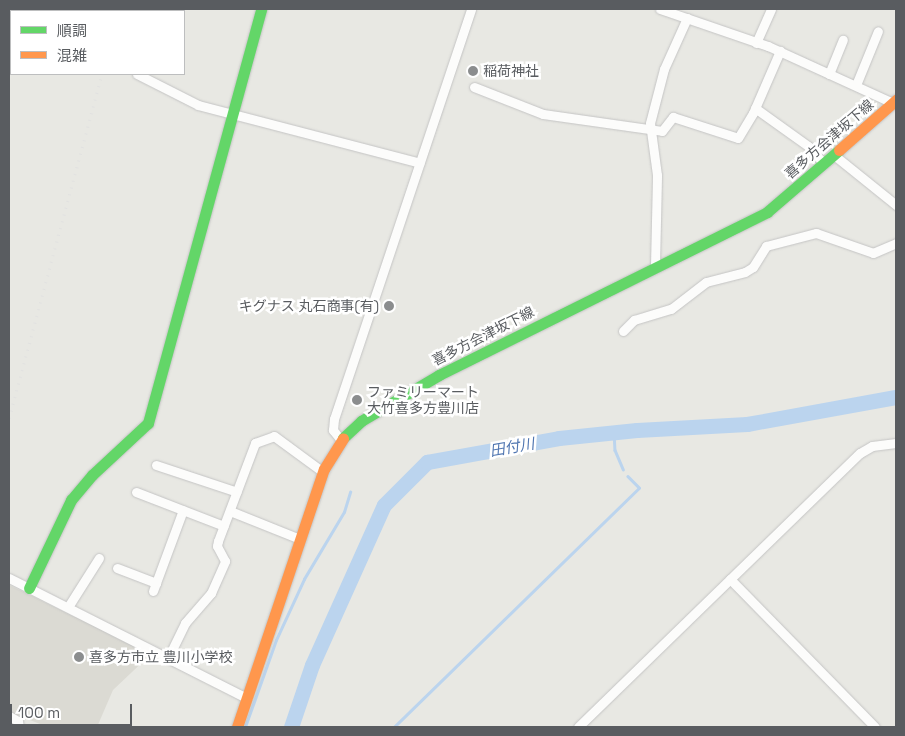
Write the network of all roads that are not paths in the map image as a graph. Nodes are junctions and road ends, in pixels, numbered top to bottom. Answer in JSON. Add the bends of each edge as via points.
{"nodes":[{"id":1,"x":17,"y":9,"type":"edge"},
{"id":2,"x":261,"y":9,"type":"edge"},
{"id":3,"x":471,"y":9,"type":"edge"},
{"id":4,"x":660,"y":9,"type":"edge"},
{"id":5,"x":771,"y":9,"type":"edge"},
{"id":6,"x":23,"y":10,"type":"edge"},
{"id":7,"x":687,"y":18,"type":"junction"},
{"id":8,"x":878,"y":31,"type":"dead end"},
{"id":9,"x":843,"y":40,"type":"dead end"},
{"id":10,"x":756,"y":43,"type":"junction"},
{"id":11,"x":780,"y":51,"type":"junction"},
{"id":12,"x":829,"y":74,"type":"junction"},
{"id":13,"x":139,"y":75,"type":"edge"},
{"id":14,"x":856,"y":85,"type":"junction"},
{"id":15,"x":474,"y":87,"type":"dead end"},
{"id":16,"x":895,"y":101,"type":"edge"},
{"id":17,"x":755,"y":108,"type":"junction"},
{"id":18,"x":233,"y":113,"type":"junction"},
{"id":19,"x":650,"y":130,"type":"junction"},
{"id":20,"x":834,"y":155,"type":"junction"},
{"id":21,"x":420,"y":162,"type":"junction"},
{"id":22,"x":824,"y":164,"type":"junction"},
{"id":23,"x":896,"y":205,"type":"edge"},
{"id":24,"x":896,"y":243,"type":"edge"},
{"id":25,"x":655,"y":265,"type":"junction"},
{"id":26,"x":623,"y":331,"type":"dead end"},
{"id":27,"x":341,"y":440,"type":"junction"},
{"id":28,"x":896,"y":443,"type":"edge"},
{"id":29,"x":156,"y":464,"type":"dead end"},
{"id":30,"x":323,"y":472,"type":"junction"},
{"id":31,"x":136,"y":492,"type":"dead end"},
{"id":32,"x":237,"y":492,"type":"junction"},
{"id":33,"x":183,"y":510,"type":"junction"},
{"id":34,"x":230,"y":511,"type":"junction"},
{"id":35,"x":224,"y":526,"type":"junction"},
{"id":36,"x":300,"y":539,"type":"junction"},
{"id":37,"x":99,"y":558,"type":"dead end"},
{"id":38,"x":117,"y":568,"type":"dead end"},
{"id":39,"x":9,"y":578,"type":"edge"},
{"id":40,"x":730,"y":579,"type":"junction"},
{"id":41,"x":29,"y":588,"type":"junction"},
{"id":42,"x":68,"y":607,"type":"junction"},
{"id":43,"x":168,"y":658,"type":"junction"},
{"id":44,"x":247,"y":698,"type":"junction"},
{"id":45,"x":9,"y":716,"type":"edge"},
{"id":46,"x":19,"y":727,"type":"edge"},
{"id":47,"x":237,"y":727,"type":"edge"},
{"id":48,"x":578,"y":727,"type":"edge"},
{"id":49,"x":875,"y":727,"type":"edge"}],
"edges":[{"from":1,"to":6,"type":"street"},
{"from":2,"to":18,"type":"main road"},
{"from":3,"to":21,"type":"street"},
{"from":4,"to":7,"type":"street"},
{"from":5,"to":10,"type":"street"},
{"from":7,"to":10,"type":"street"},
{"from":7,"to":19,"type":"street","via":[[660,82]]},
{"from":8,"to":14,"type":"street"},
{"from":9,"to":12,"type":"street"},
{"from":10,"to":11,"type":"street"},
{"from":11,"to":12,"type":"street"},
{"from":11,"to":17,"type":"street"},
{"from":12,"to":14,"type":"street"},
{"from":13,"to":18,"type":"street","via":[[198,105]]},
{"from":14,"to":16,"type":"street"},
{"from":15,"to":19,"type":"street","via":[[543,114]]},
{"from":16,"to":20,"type":"main road","name":"喜多方会津坂下線"},
{"from":17,"to":19,"type":"street","via":[[738,138],[673,117],[665,130]]},
{"from":17,"to":22,"type":"street","via":[[808,146]]},
{"from":18,"to":21,"type":"street"},
{"from":18,"to":41,"type":"main road","via":[[148,423],[92,474],[71,500]]},
{"from":19,"to":25,"type":"street","via":[[656,168]]},
{"from":20,"to":22,"type":"main road","name":"喜多方会津坂下線"},
{"from":20,"to":23,"type":"street"},
{"from":21,"to":27,"type":"street","via":[[334,419],[333,430]]},
{"from":22,"to":25,"type":"main road","name":"喜多方会津坂下線","via":[[767,212]]},
{"from":24,"to":26,"type":"street","via":[[873,253],[816,233],[766,246],[753,267],[745,272],[706,282],[671,310],[634,320]]},
{"from":25,"to":27,"type":"main road","name":"喜多方会津坂下線","via":[[384,404]]},
{"from":27,"to":30,"type":"main road","name":"喜多方会津坂下線"},
{"from":28,"to":40,"type":"street","via":[[872,446],[860,453]]},
{"from":29,"to":32,"type":"street"},
{"from":30,"to":32,"type":"street","via":[[278,438],[258,440]]},
{"from":30,"to":36,"type":"main road","name":"喜多方会津坂下線"},
{"from":31,"to":33,"type":"street"},
{"from":32,"to":34,"type":"street"},
{"from":33,"to":35,"type":"street"},
{"from":33,"to":38,"type":"street","via":[[154,587]]},
{"from":34,"to":35,"type":"street"},
{"from":34,"to":36,"type":"street"},
{"from":35,"to":43,"type":"street","via":[[217,546],[225,561],[214,588],[185,622]]},
{"from":36,"to":44,"type":"main road","name":"喜多方会津坂下線"},
{"from":37,"to":42,"type":"street"},
{"from":39,"to":41,"type":"street"},
{"from":40,"to":48,"type":"street"},
{"from":40,"to":49,"type":"street"},
{"from":41,"to":42,"type":"street"},
{"from":42,"to":43,"type":"street"},
{"from":43,"to":44,"type":"street"},
{"from":44,"to":47,"type":"main road","name":"喜多方会津坂下線"},
{"from":45,"to":46,"type":"street","via":[[18,721]]}]}
